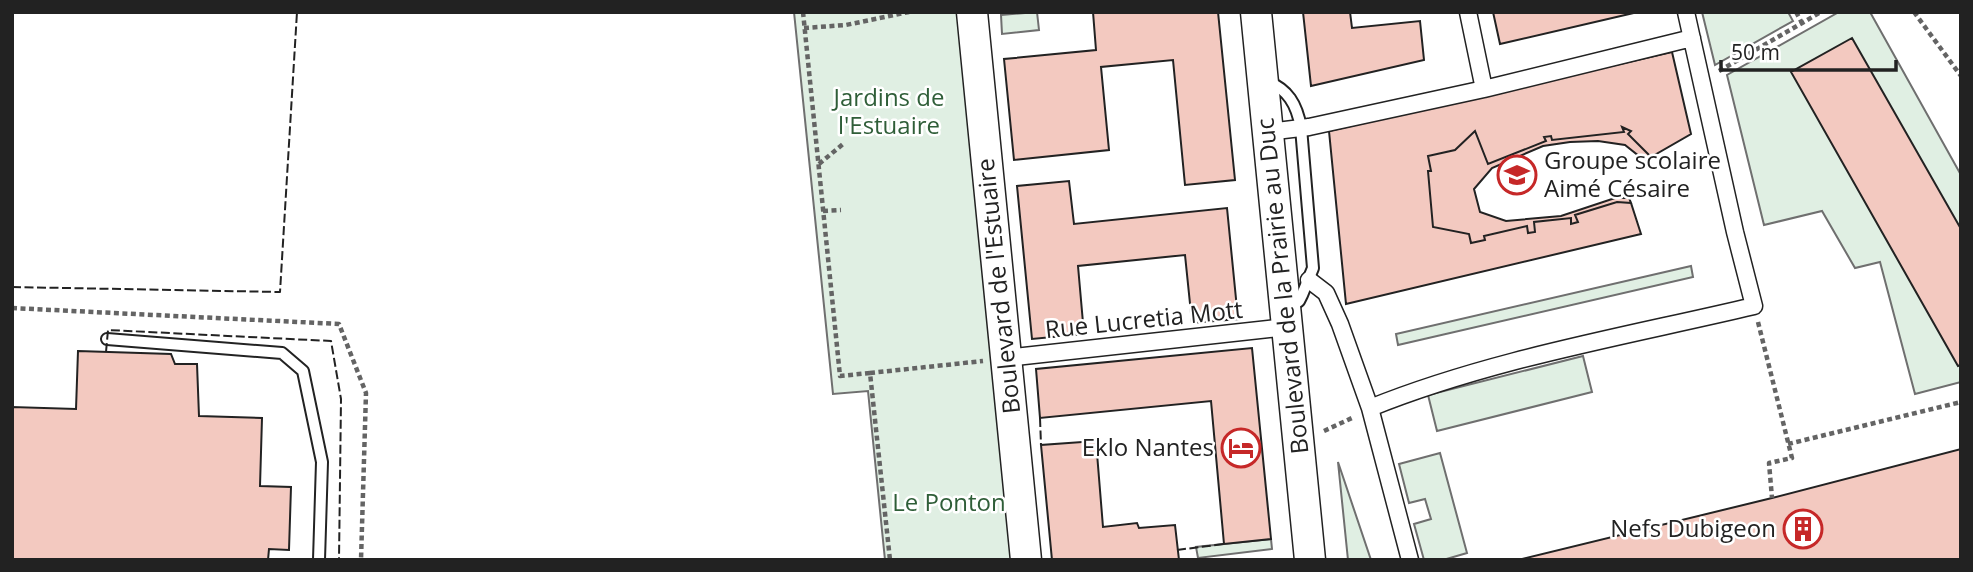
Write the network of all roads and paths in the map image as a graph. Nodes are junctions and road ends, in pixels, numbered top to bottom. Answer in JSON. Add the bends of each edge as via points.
{"nodes":[{"id":1,"x":803,"y":12,"type":"edge"},
{"id":2,"x":909,"y":12,"type":"edge"},
{"id":3,"x":972,"y":12,"type":"edge"},
{"id":4,"x":1256,"y":12,"type":"edge"},
{"id":5,"x":1468,"y":12,"type":"edge"},
{"id":6,"x":1686,"y":12,"type":"edge"},
{"id":7,"x":1796,"y":12,"type":"edge"},
{"id":8,"x":1821,"y":12,"type":"edge"},
{"id":9,"x":1914,"y":12,"type":"edge"},
{"id":10,"x":1802,"y":23,"type":"junction"},
{"id":11,"x":804,"y":28,"type":"junction"},
{"id":12,"x":1692,"y":38,"type":"junction"},
{"id":13,"x":1961,"y":76,"type":"edge"},
{"id":14,"x":1702,"y":80,"type":"junction"},
{"id":15,"x":1263,"y":81,"type":"junction"},
{"id":16,"x":1484,"y":89,"type":"junction"},
{"id":17,"x":1301,"y":128,"type":"junction"},
{"id":18,"x":1268,"y":132,"type":"junction"},
{"id":19,"x":843,"y":144,"type":"dead end"},
{"id":20,"x":818,"y":164,"type":"junction"},
{"id":21,"x":841,"y":210,"type":"dead end"},
{"id":22,"x":823,"y":211,"type":"junction"},
{"id":23,"x":1309,"y":280,"type":"junction"},
{"id":24,"x":1754,"y":306,"type":"junction"},
{"id":25,"x":12,"y":308,"type":"edge"},
{"id":26,"x":1286,"y":318,"type":"junction"},
{"id":27,"x":107,"y":339,"type":"dead end"},
{"id":28,"x":1006,"y":358,"type":"junction"},
{"id":29,"x":870,"y":373,"type":"junction"},
{"id":30,"x":1961,"y":402,"type":"edge"},
{"id":31,"x":1370,"y":408,"type":"junction"},
{"id":32,"x":1298,"y":444,"type":"junction"},
{"id":33,"x":1788,"y":444,"type":"junction"},
{"id":34,"x":1772,"y":498,"type":"dead end"},
{"id":35,"x":319,"y":560,"type":"edge"},
{"id":36,"x":361,"y":560,"type":"edge"},
{"id":37,"x":891,"y":560,"type":"edge"},
{"id":38,"x":1026,"y":560,"type":"edge"},
{"id":39,"x":1310,"y":560,"type":"edge"},
{"id":40,"x":1410,"y":560,"type":"edge"}],
"edges":[{"from":1,"to":11,"type":"path"},
{"from":2,"to":11,"type":"path"},
{"from":3,"to":28,"type":"main road","name":"Boulevard de l'Estuaire"},
{"from":4,"to":15,"type":"main road","name":"Boulevard de la Prairie au Duc"},
{"from":5,"to":16,"type":"street"},
{"from":6,"to":12,"type":"street"},
{"from":7,"to":10,"type":"path"},
{"from":8,"to":10,"type":"path"},
{"from":9,"to":13,"type":"path"},
{"from":10,"to":14,"type":"path"},
{"from":11,"to":20,"type":"path"},
{"from":12,"to":14,"type":"street"},
{"from":12,"to":16,"type":"street"},
{"from":14,"to":24,"type":"street"},
{"from":15,"to":17,"type":"lane","via":[[1285,92],[1298,112]]},
{"from":15,"to":18,"type":"main road","name":"Boulevard de la Prairie au Duc"},
{"from":16,"to":17,"type":"street"},
{"from":17,"to":18,"type":"street"},
{"from":17,"to":23,"type":"lane","via":[[1313,261]]},
{"from":18,"to":26,"type":"main road","name":"Boulevard de la Prairie au Duc"},
{"from":19,"to":20,"type":"path"},
{"from":20,"to":22,"type":"path"},
{"from":21,"to":22,"type":"path"},
{"from":22,"to":29,"type":"path","via":[[840,376]]},
{"from":23,"to":26,"type":"lane"},
{"from":23,"to":31,"type":"street","via":[[1325,293]]},
{"from":24,"to":31,"type":"street","via":[[1498,367]]},
{"from":24,"to":33,"type":"path"},
{"from":25,"to":36,"type":"path","via":[[339,324],[366,393]]},
{"from":26,"to":28,"type":"street","name":"Rue Lucretia Mott"},
{"from":26,"to":32,"type":"main road","name":"Boulevard de la Prairie au Duc"},
{"from":27,"to":35,"type":"lane","via":[[282,353],[303,371],[322,462]]},
{"from":28,"to":29,"type":"path"},
{"from":28,"to":38,"type":"main road","name":"Boulevard de l'Estuaire"},
{"from":29,"to":37,"type":"path"},
{"from":30,"to":33,"type":"path"},
{"from":31,"to":32,"type":"path"},
{"from":31,"to":40,"type":"street"},
{"from":32,"to":39,"type":"main road","name":"Boulevard de la Prairie au Duc"},
{"from":33,"to":34,"type":"path","via":[[1792,458],[1769,463]]}]}
